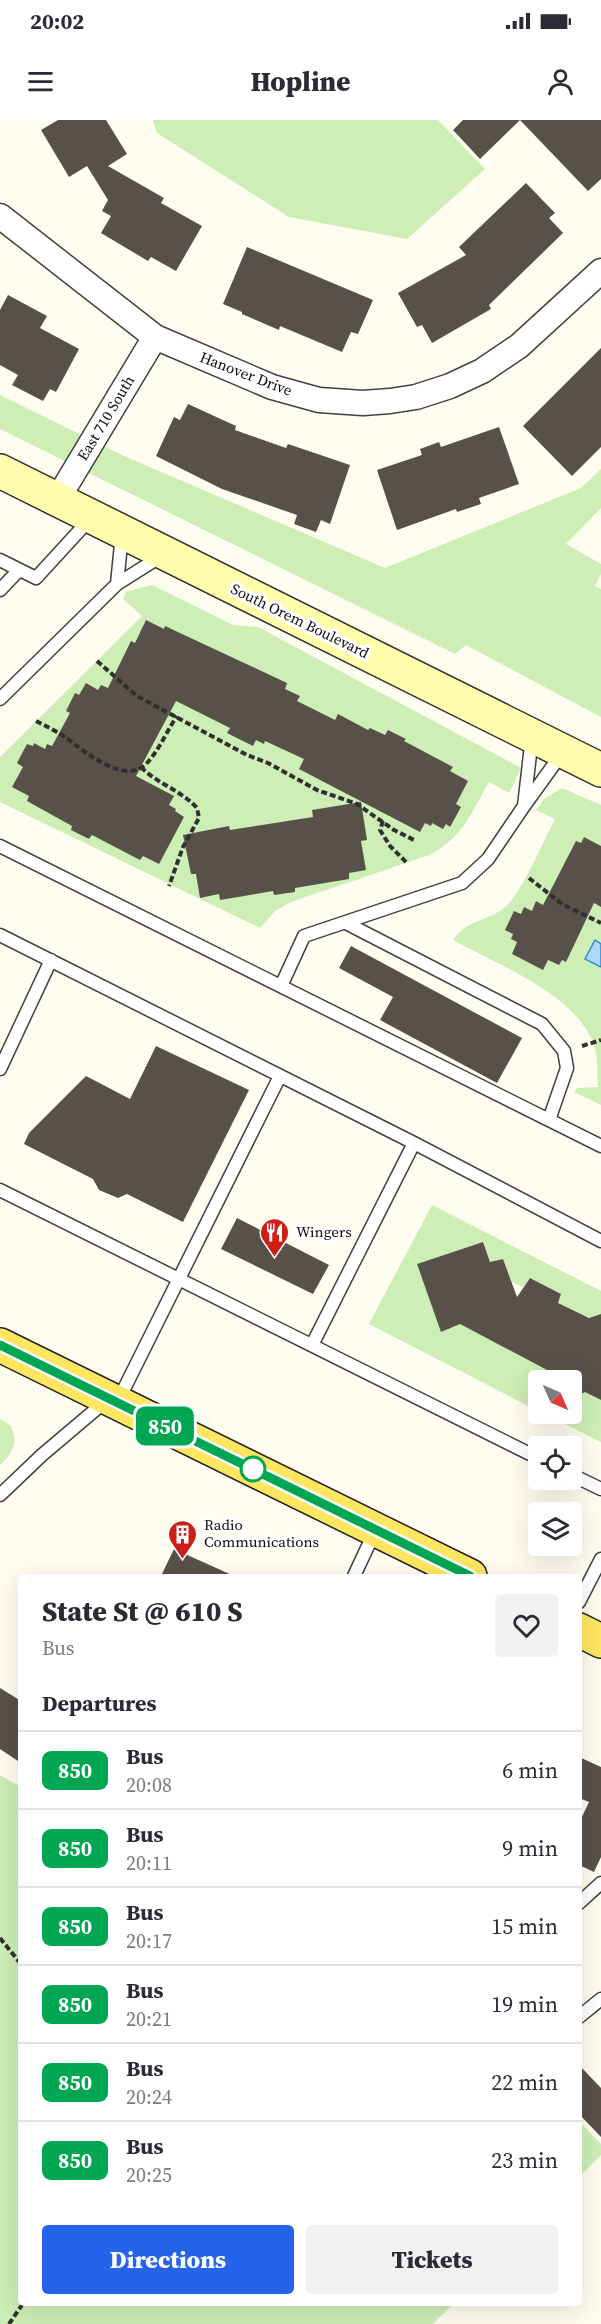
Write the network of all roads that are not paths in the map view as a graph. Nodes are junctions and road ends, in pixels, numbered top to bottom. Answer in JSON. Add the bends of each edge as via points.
{"nodes":[{"id":1,"x":0,"y":216,"type":"edge"},
{"id":2,"x":601,"y":271,"type":"edge"},
{"id":3,"x":155,"y":337,"type":"junction"},
{"id":4,"x":0,"y":471,"type":"edge"},
{"id":5,"x":57,"y":500,"type":"junction"},
{"id":6,"x":92,"y":517,"type":"junction"},
{"id":7,"x":122,"y":532,"type":"junction"},
{"id":8,"x":165,"y":554,"type":"junction"},
{"id":9,"x":0,"y":560,"type":"edge"},
{"id":10,"x":19,"y":570,"type":"junction"},
{"id":11,"x":117,"y":584,"type":"junction"},
{"id":12,"x":0,"y":590,"type":"edge"},
{"id":13,"x":0,"y":699,"type":"edge"},
{"id":14,"x":533,"y":736,"type":"junction"},
{"id":15,"x":563,"y":751,"type":"junction"},
{"id":16,"x":601,"y":770,"type":"edge"},
{"id":17,"x":524,"y":806,"type":"junction"},
{"id":18,"x":0,"y":846,"type":"edge"},
{"id":19,"x":346,"y":923,"type":"junction"},
{"id":20,"x":0,"y":935,"type":"edge"},
{"id":21,"x":51,"y":960,"type":"junction"},
{"id":22,"x":281,"y":986,"type":"junction"},
{"id":23,"x":0,"y":1069,"type":"edge"},
{"id":24,"x":280,"y":1076,"type":"junction"},
{"id":25,"x":549,"y":1120,"type":"junction"},
{"id":26,"x":414,"y":1143,"type":"junction"},
{"id":27,"x":601,"y":1146,"type":"edge"},
{"id":28,"x":0,"y":1190,"type":"edge"},
{"id":29,"x":601,"y":1241,"type":"edge"},
{"id":30,"x":179,"y":1279,"type":"junction"},
{"id":31,"x":0,"y":1345,"type":"edge"},
{"id":32,"x":312,"y":1345,"type":"junction"},
{"id":33,"x":112,"y":1401,"type":"junction"},
{"id":34,"x":528,"y":1453,"type":"edge"},
{"id":35,"x":582,"y":1480,"type":"edge"},
{"id":36,"x":601,"y":1489,"type":"edge"},
{"id":37,"x":0,"y":1495,"type":"edge"},
{"id":38,"x":376,"y":1530,"type":"junction"},
{"id":39,"x":601,"y":1559,"type":"edge"},
{"id":40,"x":355,"y":1574,"type":"edge"},
{"id":41,"x":467,"y":1574,"type":"edge"},
{"id":42,"x":582,"y":1596,"type":"edge"},
{"id":43,"x":582,"y":1632,"type":"edge"},
{"id":44,"x":601,"y":1641,"type":"edge"},
{"id":45,"x":601,"y":1883,"type":"edge"},
{"id":46,"x":582,"y":1900,"type":"edge"},
{"id":47,"x":601,"y":1999,"type":"edge"},
{"id":48,"x":582,"y":2015,"type":"edge"}],
"edges":[{"from":1,"to":3,"type":"street","name":"Hanover Drive"},
{"from":2,"to":3,"type":"street","name":"Hanover Drive","via":[[519,346],[482,371],[450,386],[390,401],[319,400],[272,387]]},
{"from":3,"to":5,"type":"street","name":"East 710 South"},
{"from":4,"to":5,"type":"street","name":"South Orem Boulevard"},
{"from":5,"to":6,"type":"street","name":"South Orem Boulevard"},
{"from":6,"to":7,"type":"street","name":"South Orem Boulevard"},
{"from":6,"to":10,"type":"lane","via":[[36,578]]},
{"from":7,"to":8,"type":"street","name":"South Orem Boulevard"},
{"from":7,"to":11,"type":"lane"},
{"from":8,"to":11,"type":"lane"},
{"from":8,"to":14,"type":"street","name":"South Orem Boulevard"},
{"from":9,"to":10,"type":"lane"},
{"from":10,"to":12,"type":"lane"},
{"from":11,"to":13,"type":"lane"},
{"from":14,"to":15,"type":"street","name":"South Orem Boulevard"},
{"from":14,"to":17,"type":"lane"},
{"from":15,"to":16,"type":"street","name":"South Orem Boulevard"},
{"from":15,"to":17,"type":"lane"},
{"from":17,"to":19,"type":"lane","via":[[488,860],[462,883]]},
{"from":18,"to":22,"type":"lane"},
{"from":19,"to":22,"type":"lane","via":[[304,936]]},
{"from":19,"to":25,"type":"lane","via":[[542,1024],[564,1051],[567,1068]]},
{"from":20,"to":21,"type":"lane"},
{"from":21,"to":23,"type":"lane"},
{"from":21,"to":24,"type":"lane"},
{"from":22,"to":25,"type":"lane"},
{"from":24,"to":26,"type":"lane"},
{"from":24,"to":30,"type":"lane"},
{"from":25,"to":27,"type":"lane"},
{"from":26,"to":29,"type":"lane"},
{"from":26,"to":32,"type":"lane"},
{"from":28,"to":30,"type":"lane"},
{"from":30,"to":32,"type":"lane"},
{"from":30,"to":33,"type":"lane"},
{"from":31,"to":33,"type":"main road"},
{"from":32,"to":34,"type":"lane"},
{"from":33,"to":37,"type":"lane","via":[[42,1455]]},
{"from":33,"to":38,"type":"main road"},
{"from":35,"to":36,"type":"lane"},
{"from":38,"to":40,"type":"lane"},
{"from":38,"to":41,"type":"main road"},
{"from":39,"to":42,"type":"lane"},
{"from":43,"to":44,"type":"main road"},
{"from":45,"to":46,"type":"lane"},
{"from":47,"to":48,"type":"lane"}]}
